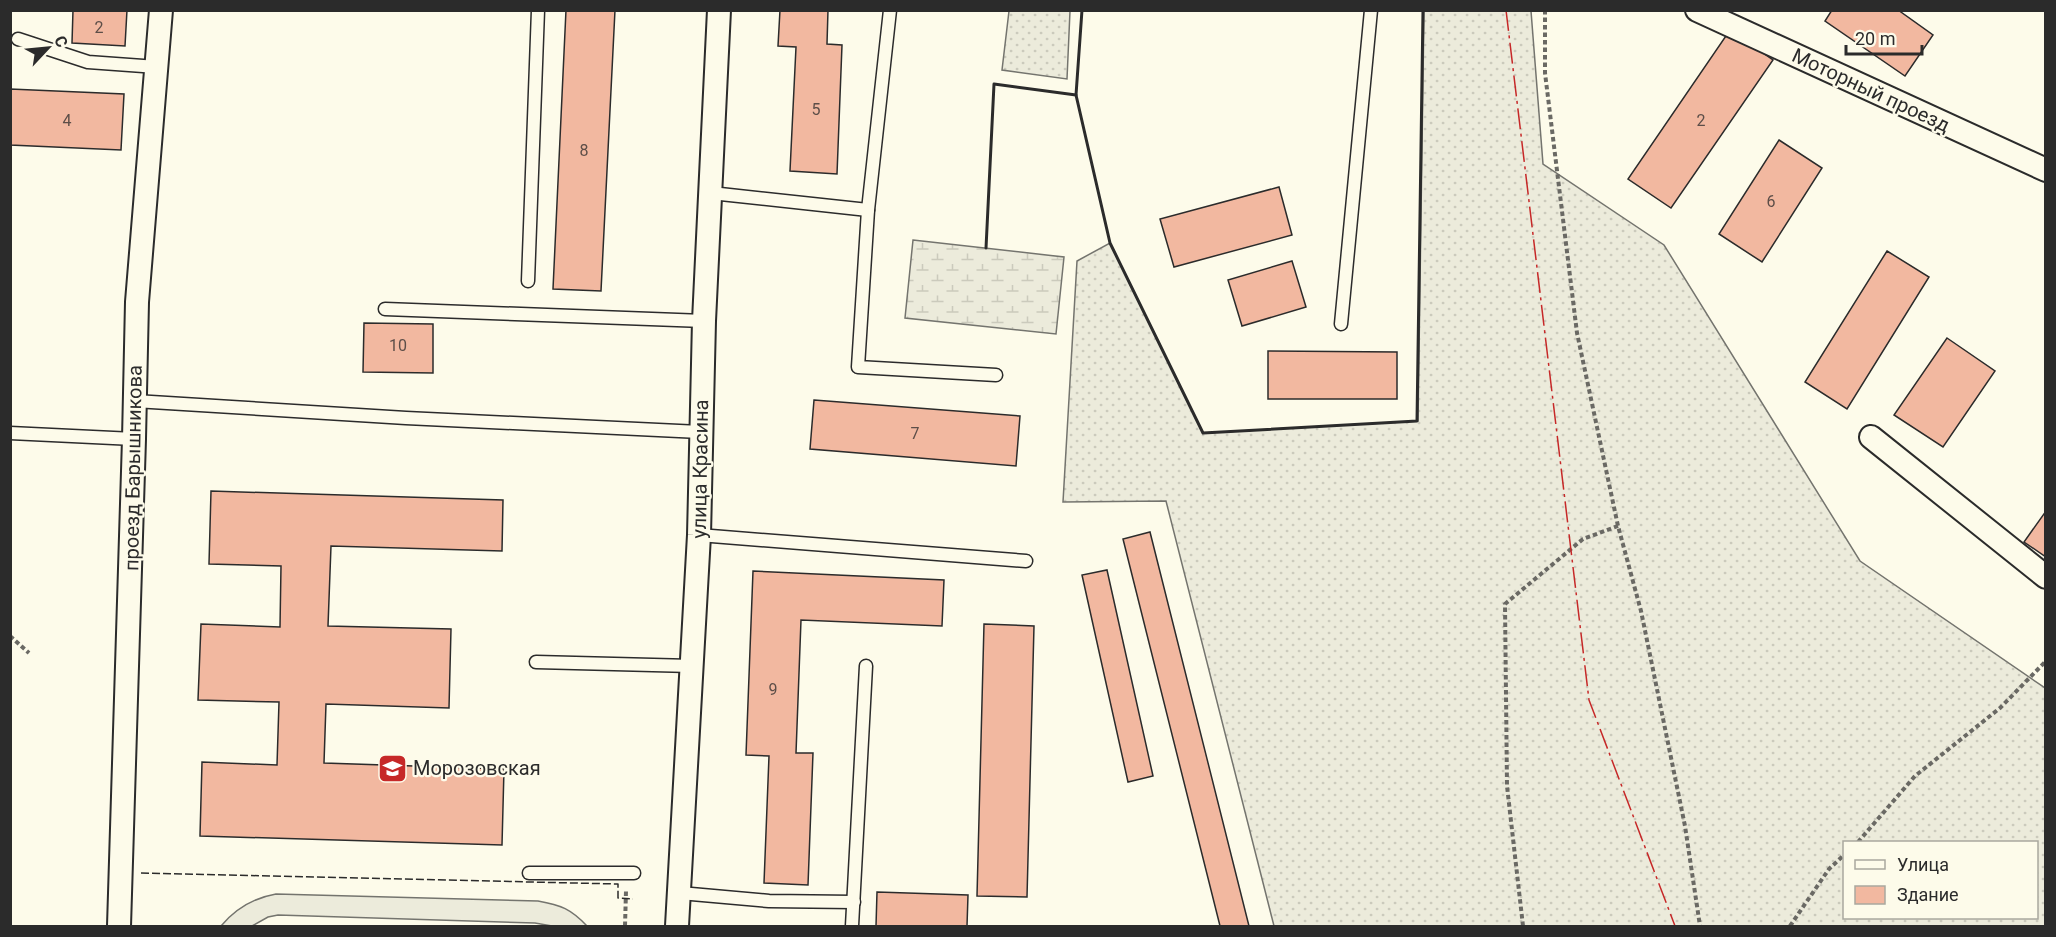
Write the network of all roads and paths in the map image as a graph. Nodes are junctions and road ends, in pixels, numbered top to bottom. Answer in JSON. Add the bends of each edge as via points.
{"nodes":[{"id":1,"x":161,"y":10,"type":"edge"},
{"id":2,"x":538,"y":10,"type":"edge"},
{"id":3,"x":719,"y":10,"type":"edge"},
{"id":4,"x":890,"y":10,"type":"edge"},
{"id":5,"x":1371,"y":10,"type":"edge"},
{"id":6,"x":1545,"y":10,"type":"edge"},
{"id":7,"x":1697,"y":10,"type":"edge"},
{"id":8,"x":18,"y":39,"type":"dead end"},
{"id":9,"x":157,"y":67,"type":"junction"},
{"id":10,"x":2046,"y":170,"type":"edge"},
{"id":11,"x":711,"y":193,"type":"junction"},
{"id":12,"x":868,"y":210,"type":"junction"},
{"id":13,"x":528,"y":281,"type":"dead end"},
{"id":14,"x":385,"y":309,"type":"dead end"},
{"id":15,"x":704,"y":321,"type":"junction"},
{"id":16,"x":1341,"y":324,"type":"dead end"},
{"id":17,"x":996,"y":375,"type":"dead end"},
{"id":18,"x":135,"y":401,"type":"junction"},
{"id":19,"x":700,"y":432,"type":"junction"},
{"id":20,"x":10,"y":433,"type":"edge"},
{"id":21,"x":1871,"y":437,"type":"dead end"},
{"id":22,"x":134,"y":439,"type":"junction"},
{"id":23,"x":1618,"y":526,"type":"junction"},
{"id":24,"x":699,"y":535,"type":"junction"},
{"id":25,"x":1026,"y":561,"type":"dead end"},
{"id":26,"x":2046,"y":577,"type":"edge"},
{"id":27,"x":10,"y":636,"type":"edge"},
{"id":28,"x":29,"y":653,"type":"dead end"},
{"id":29,"x":2046,"y":661,"type":"edge"},
{"id":30,"x":536,"y":662,"type":"dead end"},
{"id":31,"x":692,"y":666,"type":"junction"},
{"id":32,"x":866,"y":666,"type":"dead end"},
{"id":33,"x":1860,"y":841,"type":"edge"},
{"id":34,"x":1843,"y":857,"type":"edge"},
{"id":35,"x":529,"y":873,"type":"dead end"},
{"id":36,"x":630,"y":873,"type":"joint"},
{"id":37,"x":680,"y":893,"type":"junction"},
{"id":38,"x":854,"y":902,"type":"junction"},
{"id":39,"x":119,"y":927,"type":"edge"},
{"id":40,"x":625,"y":927,"type":"edge"},
{"id":41,"x":677,"y":927,"type":"edge"},
{"id":42,"x":852,"y":927,"type":"edge"},
{"id":43,"x":1523,"y":927,"type":"edge"},
{"id":44,"x":1700,"y":927,"type":"edge"},
{"id":45,"x":1790,"y":927,"type":"edge"}],
"edges":[{"from":1,"to":9,"type":"street","name":"проезд Барышникова"},
{"from":2,"to":13,"type":"lane"},
{"from":3,"to":11,"type":"street","name":"улица Красина"},
{"from":4,"to":12,"type":"lane"},
{"from":5,"to":16,"type":"lane"},
{"from":6,"to":23,"type":"path","via":[[1545,73],[1577,333]]},
{"from":7,"to":10,"type":"street","name":"Моторный проезд"},
{"from":8,"to":9,"type":"lane","via":[[88,62]]},
{"from":9,"to":18,"type":"street","name":"проезд Барышникова","via":[[137,302]]},
{"from":11,"to":12,"type":"lane"},
{"from":11,"to":15,"type":"street","name":"улица Красина"},
{"from":12,"to":17,"type":"lane","via":[[858,367]]},
{"from":14,"to":15,"type":"lane"},
{"from":15,"to":19,"type":"street","name":"улица Красина"},
{"from":18,"to":19,"type":"lane"},
{"from":18,"to":22,"type":"street","name":"проезд Барышникова"},
{"from":19,"to":24,"type":"street","name":"улица Красина"},
{"from":20,"to":22,"type":"lane"},
{"from":21,"to":26,"type":"street"},
{"from":22,"to":39,"type":"street","name":"проезд Барышникова"},
{"from":23,"to":43,"type":"path","via":[[1583,539],[1505,604],[1507,786]]},
{"from":23,"to":44,"type":"path","via":[[1641,611],[1683,815]]},
{"from":24,"to":25,"type":"lane"},
{"from":24,"to":31,"type":"street","name":"улица Красина"},
{"from":27,"to":28,"type":"path"},
{"from":29,"to":33,"type":"path","via":[[2000,708],[1915,776]]},
{"from":30,"to":31,"type":"lane"},
{"from":31,"to":37,"type":"street","name":"улица Красина"},
{"from":32,"to":38,"type":"lane"},
{"from":34,"to":45,"type":"path","via":[[1829,869]]},
{"from":35,"to":36,"type":"lane"},
{"from":36,"to":40,"type":"path"},
{"from":37,"to":38,"type":"lane","via":[[769,901]]},
{"from":37,"to":41,"type":"street","name":"улица Красина"},
{"from":38,"to":42,"type":"lane"}]}
